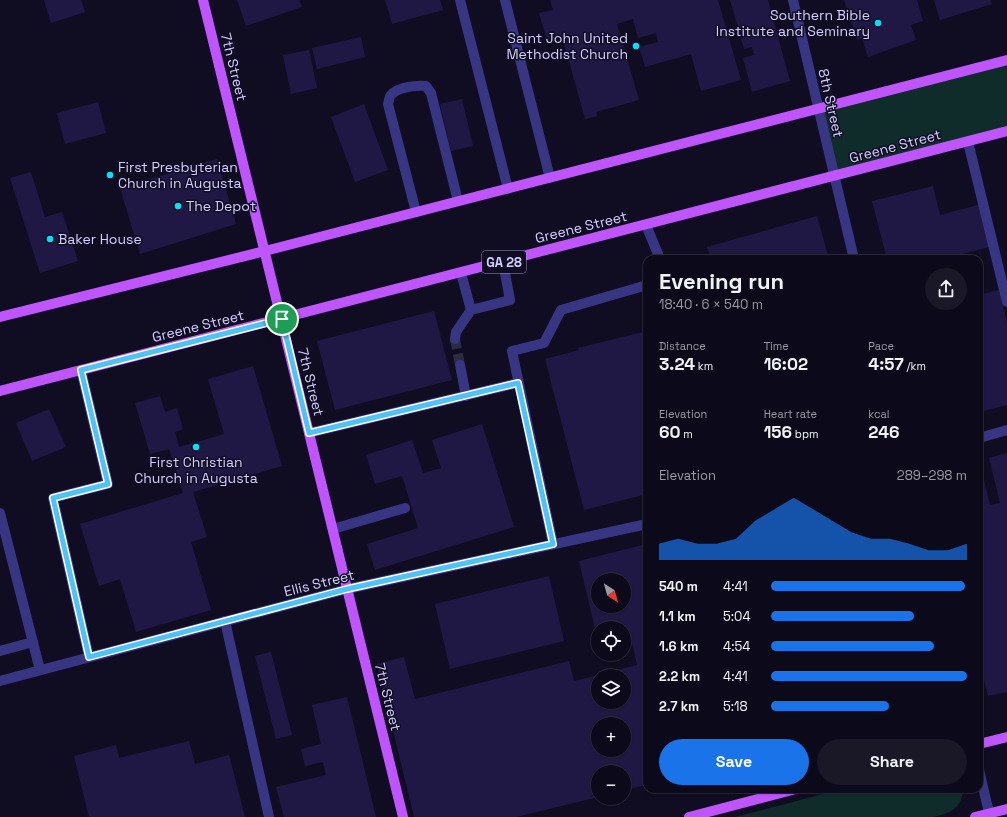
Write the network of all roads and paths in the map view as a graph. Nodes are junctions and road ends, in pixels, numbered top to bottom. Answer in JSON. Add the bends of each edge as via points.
{"nodes":[{"id":1,"x":203,"y":0,"type":"edge"},
{"id":2,"x":460,"y":0,"type":"edge"},
{"id":3,"x":505,"y":0,"type":"edge"},
{"id":4,"x":793,"y":0,"type":"edge"},
{"id":5,"x":1007,"y":60,"type":"edge"},
{"id":6,"x":818,"y":109,"type":"junction"},
{"id":7,"x":1007,"y":132,"type":"edge"},
{"id":8,"x":968,"y":142,"type":"junction"},
{"id":9,"x":834,"y":176,"type":"junction"},
{"id":10,"x":550,"y":178,"type":"junction"},
{"id":11,"x":508,"y":189,"type":"junction"},
{"id":12,"x":458,"y":201,"type":"junction"},
{"id":13,"x":416,"y":212,"type":"junction"},
{"id":14,"x":646,"y":225,"type":"junction"},
{"id":15,"x":265,"y":251,"type":"junction"},
{"id":16,"x":658,"y":255,"type":"edge"},
{"id":17,"x":853,"y":255,"type":"edge"},
{"id":18,"x":503,"y":262,"type":"junction"},
{"id":19,"x":461,"y":273,"type":"junction"},
{"id":20,"x":643,"y":286,"type":"edge"},
{"id":21,"x":1007,"y":302,"type":"edge"},
{"id":22,"x":471,"y":310,"type":"junction"},
{"id":23,"x":0,"y":318,"type":"edge"},
{"id":24,"x":282,"y":319,"type":"junction"},
{"id":25,"x":455,"y":339,"type":"tunnel mouth"},
{"id":26,"x":460,"y":365,"type":"tunnel mouth"},
{"id":27,"x":81,"y":370,"type":"junction"},
{"id":28,"x":518,"y":383,"type":"junction"},
{"id":29,"x":0,"y":391,"type":"edge"},
{"id":30,"x":466,"y":396,"type":"junction"},
{"id":31,"x":1007,"y":430,"type":"edge"},
{"id":32,"x":309,"y":433,"type":"junction"},
{"id":33,"x":983,"y":437,"type":"edge"},
{"id":34,"x":405,"y":508,"type":"dead end"},
{"id":35,"x":0,"y":513,"type":"edge"},
{"id":36,"x":643,"y":525,"type":"edge"},
{"id":37,"x":333,"y":530,"type":"junction"},
{"id":38,"x":3,"y":538,"type":"edge"},
{"id":39,"x":553,"y":544,"type":"junction"},
{"id":40,"x":347,"y":589,"type":"junction"},
{"id":41,"x":225,"y":621,"type":"junction"},
{"id":42,"x":33,"y":642,"type":"junction"},
{"id":43,"x":0,"y":651,"type":"edge"},
{"id":44,"x":89,"y":657,"type":"junction"},
{"id":45,"x":40,"y":670,"type":"junction"},
{"id":46,"x":0,"y":681,"type":"edge"},
{"id":47,"x":1007,"y":737,"type":"edge"},
{"id":48,"x":983,"y":743,"type":"edge"},
{"id":49,"x":983,"y":786,"type":"edge"},
{"id":50,"x":764,"y":793,"type":"edge"},
{"id":51,"x":1007,"y":809,"type":"edge"},
{"id":52,"x":990,"y":815,"type":"edge"},
{"id":53,"x":269,"y":817,"type":"edge"},
{"id":54,"x":403,"y":817,"type":"edge"},
{"id":55,"x":689,"y":817,"type":"edge"},
{"id":56,"x":975,"y":817,"type":"edge"}],
"edges":[{"from":1,"to":15,"type":"main road","name":"7th Street"},
{"from":2,"to":11,"type":"street"},
{"from":3,"to":10,"type":"street"},
{"from":4,"to":6,"type":"street","name":"8th Street"},
{"from":5,"to":6,"type":"main road"},
{"from":6,"to":9,"type":"street","name":"8th Street"},
{"from":6,"to":10,"type":"main road"},
{"from":7,"to":8,"type":"main road","name":"Greene Street","number":"GA 28"},
{"from":8,"to":9,"type":"main road","name":"Greene Street","number":"GA 28"},
{"from":8,"to":21,"type":"street"},
{"from":9,"to":14,"type":"main road","name":"Greene Street","number":"GA 28"},
{"from":9,"to":17,"type":"street","name":"8th Street"},
{"from":10,"to":11,"type":"main road"},
{"from":11,"to":12,"type":"main road"},
{"from":12,"to":13,"type":"main road"},
{"from":12,"to":13,"type":"street","via":[[431,93],[426,86],[418,85],[396,91],[389,96],[388,104]]},
{"from":13,"to":15,"type":"main road"},
{"from":14,"to":16,"type":"street"},
{"from":14,"to":18,"type":"main road","name":"Greene Street","number":"GA 28"},
{"from":15,"to":23,"type":"main road"},
{"from":15,"to":24,"type":"main road","name":"7th Street"},
{"from":18,"to":19,"type":"main road","name":"Greene Street","number":"GA 28"},
{"from":18,"to":22,"type":"street","via":[[510,300]]},
{"from":19,"to":22,"type":"street"},
{"from":19,"to":24,"type":"main road","name":"Greene Street","number":"GA 28"},
{"from":20,"to":28,"type":"street","via":[[562,310],[544,343],[512,351]]},
{"from":22,"to":25,"type":"street","via":[[456,332]]},
{"from":24,"to":27,"type":"main road","name":"Greene Street","number":"GA 28"},
{"from":24,"to":32,"type":"main road","name":"7th Street"},
{"from":26,"to":30,"type":"street"},
{"from":27,"to":29,"type":"main road","name":"Greene Street","number":"GA 28"},
{"from":27,"to":44,"type":"street","via":[[108,484],[53,498]]},
{"from":28,"to":30,"type":"street"},
{"from":28,"to":39,"type":"street"},
{"from":30,"to":32,"type":"street"},
{"from":31,"to":33,"type":"street"},
{"from":32,"to":37,"type":"main road","name":"7th Street"},
{"from":34,"to":37,"type":"street"},
{"from":35,"to":38,"type":"street"},
{"from":36,"to":39,"type":"street","name":"Ellis Street"},
{"from":37,"to":40,"type":"main road","name":"7th Street"},
{"from":38,"to":42,"type":"street"},
{"from":39,"to":40,"type":"street","name":"Ellis Street"},
{"from":40,"to":41,"type":"street","name":"Ellis Street"},
{"from":40,"to":54,"type":"main road","name":"7th Street"},
{"from":41,"to":44,"type":"street","name":"Ellis Street"},
{"from":41,"to":53,"type":"street"},
{"from":42,"to":43,"type":"street"},
{"from":42,"to":45,"type":"street"},
{"from":44,"to":45,"type":"street","name":"Ellis Street"},
{"from":45,"to":46,"type":"street","name":"Ellis Street"},
{"from":47,"to":48,"type":"main road"},
{"from":49,"to":52,"type":"street"},
{"from":50,"to":55,"type":"main road"},
{"from":51,"to":52,"type":"main road"},
{"from":52,"to":56,"type":"main road"}]}
